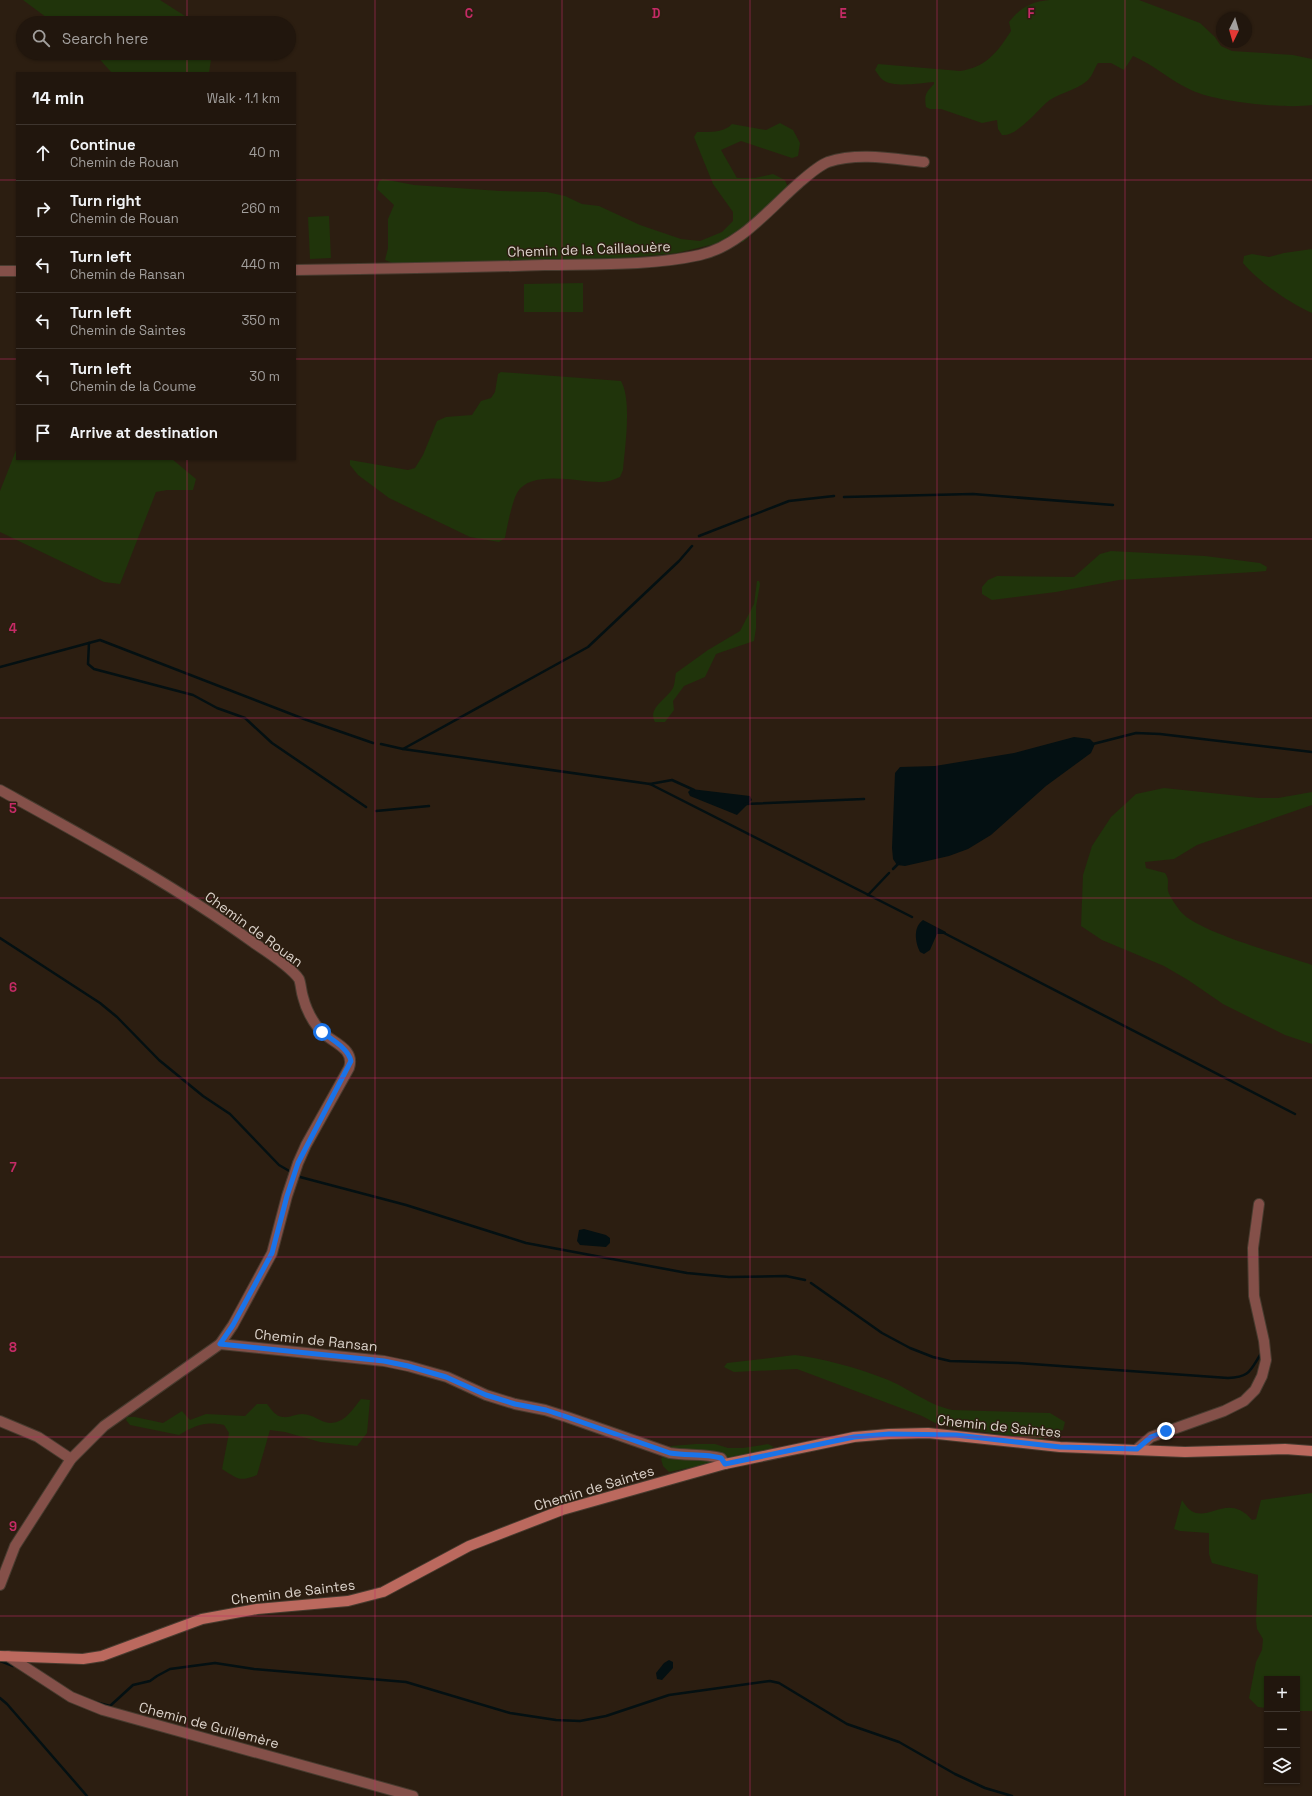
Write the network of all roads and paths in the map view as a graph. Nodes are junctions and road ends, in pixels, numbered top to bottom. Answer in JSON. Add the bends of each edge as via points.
{"nodes":[{"id":1,"x":924,"y":162,"type":"dead end"},
{"id":2,"x":296,"y":270,"type":"edge"},
{"id":3,"x":0,"y":271,"type":"edge"},
{"id":4,"x":16,"y":271,"type":"edge"},
{"id":5,"x":0,"y":790,"type":"edge"},
{"id":6,"x":1259,"y":1204,"type":"dead end"},
{"id":7,"x":220,"y":1344,"type":"junction"},
{"id":8,"x":0,"y":1421,"type":"edge"},
{"id":9,"x":1137,"y":1449,"type":"junction"},
{"id":10,"x":1312,"y":1451,"type":"edge"},
{"id":11,"x":71,"y":1459,"type":"junction"},
{"id":12,"x":725,"y":1464,"type":"junction"},
{"id":13,"x":0,"y":1585,"type":"edge"},
{"id":14,"x":4,"y":1656,"type":"edge"},
{"id":15,"x":413,"y":1796,"type":"edge"}],
"edges":[{"from":1,"to":2,"type":"street","name":"Chemin de la Caillaouère","via":[[864,157],[827,162],[743,234],[725,246],[679,259],[624,263]]},
{"from":3,"to":4,"type":"street"},
{"from":5,"to":7,"type":"street","name":"Chemin de Rouan","via":[[162,881],[284,965],[299,979],[307,1011],[314,1022],[322,1032],[350,1054],[349,1068],[298,1163],[272,1253]]},
{"from":6,"to":9,"type":"street","via":[[1253,1248],[1254,1296],[1266,1360],[1262,1376],[1255,1390],[1244,1401],[1224,1411],[1151,1437]]},
{"from":7,"to":11,"type":"street","via":[[104,1426]]},
{"from":7,"to":12,"type":"street","name":"Chemin de Ransan","via":[[384,1361],[408,1366],[446,1377],[501,1400],[567,1417],[670,1453],[711,1455],[721,1458]]},
{"from":8,"to":11,"type":"street","via":[[38,1437]]},
{"from":9,"to":10,"type":"street","name":"Chemin de Saintes","via":[[1185,1452],[1285,1449]]},
{"from":9,"to":12,"type":"street","name":"Chemin de Saintes","via":[[1060,1447],[942,1434],[889,1434],[854,1437]]},
{"from":11,"to":13,"type":"street","via":[[15,1546]]},
{"from":12,"to":14,"type":"street","name":"Chemin de Saintes","via":[[562,1510],[469,1546],[382,1592],[367,1597],[256,1609],[202,1619],[102,1656],[83,1659]]},
{"from":14,"to":15,"type":"street","name":"Chemin de Guillemère","via":[[71,1697],[103,1710]]}]}
